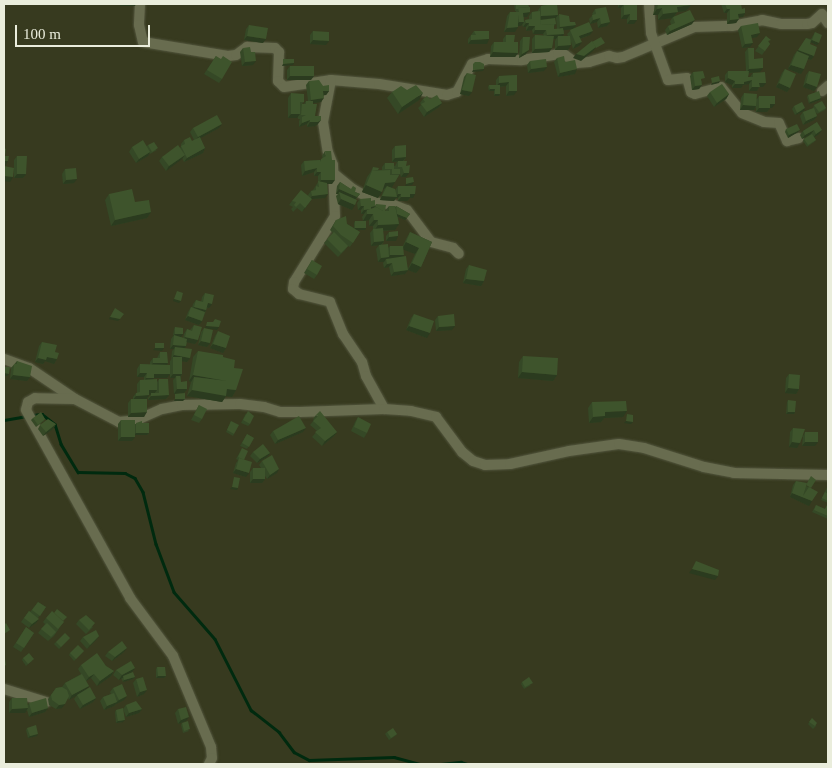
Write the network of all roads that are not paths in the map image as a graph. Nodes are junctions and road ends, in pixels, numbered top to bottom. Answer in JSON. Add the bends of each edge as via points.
{"nodes":[{"id":1,"x":140,"y":4,"type":"edge"},
{"id":2,"x":648,"y":4,"type":"edge"},
{"id":3,"x":827,"y":19,"type":"edge"},
{"id":4,"x":654,"y":42,"type":"junction"},
{"id":5,"x":331,"y":80,"type":"junction"},
{"id":6,"x":799,"y":138,"type":"dead end"},
{"id":7,"x":333,"y":173,"type":"junction"},
{"id":8,"x":459,"y":254,"type":"dead end"},
{"id":9,"x":4,"y":359,"type":"edge"},
{"id":10,"x":74,"y":399,"type":"junction"},
{"id":11,"x":384,"y":409,"type":"junction"},
{"id":12,"x":828,"y":475,"type":"edge"},
{"id":13,"x":4,"y":688,"type":"edge"},
{"id":14,"x":46,"y":702,"type":"edge"},
{"id":15,"x":208,"y":764,"type":"edge"}],
"edges":[{"from":1,"to":5,"type":"street","via":[[140,35],[146,44],[228,56],[236,55],[247,47],[275,48],[282,86]]},
{"from":2,"to":4,"type":"street"},
{"from":3,"to":4,"type":"street","via":[[822,14],[812,23],[781,24],[762,20],[732,26],[694,27]]},
{"from":4,"to":5,"type":"street","via":[[624,57],[608,56],[589,62],[576,62],[558,54],[522,60],[482,60],[472,64],[451,95]]},
{"from":4,"to":6,"type":"street","via":[[669,80],[687,78],[691,92],[695,94],[721,86],[742,114],[764,122],[780,123],[787,142]]},
{"from":5,"to":7,"type":"street","via":[[323,122]]},
{"from":7,"to":8,"type":"street","via":[[378,203],[407,210],[430,241],[453,248]]},
{"from":7,"to":11,"type":"street","via":[[335,216],[294,282],[293,289],[299,294],[330,302],[343,334],[362,362]]},
{"from":9,"to":10,"type":"street","via":[[29,368]]},
{"from":10,"to":11,"type":"street","via":[[119,422],[137,420],[162,409],[182,405],[240,404],[286,412]]},
{"from":10,"to":15,"type":"street","via":[[35,398],[28,402],[26,410],[130,598],[173,656],[211,746],[212,758]]},
{"from":11,"to":12,"type":"street","via":[[433,415],[462,452],[485,465],[502,466],[619,444],[644,448],[721,471]]},
{"from":13,"to":14,"type":"street"}]}
